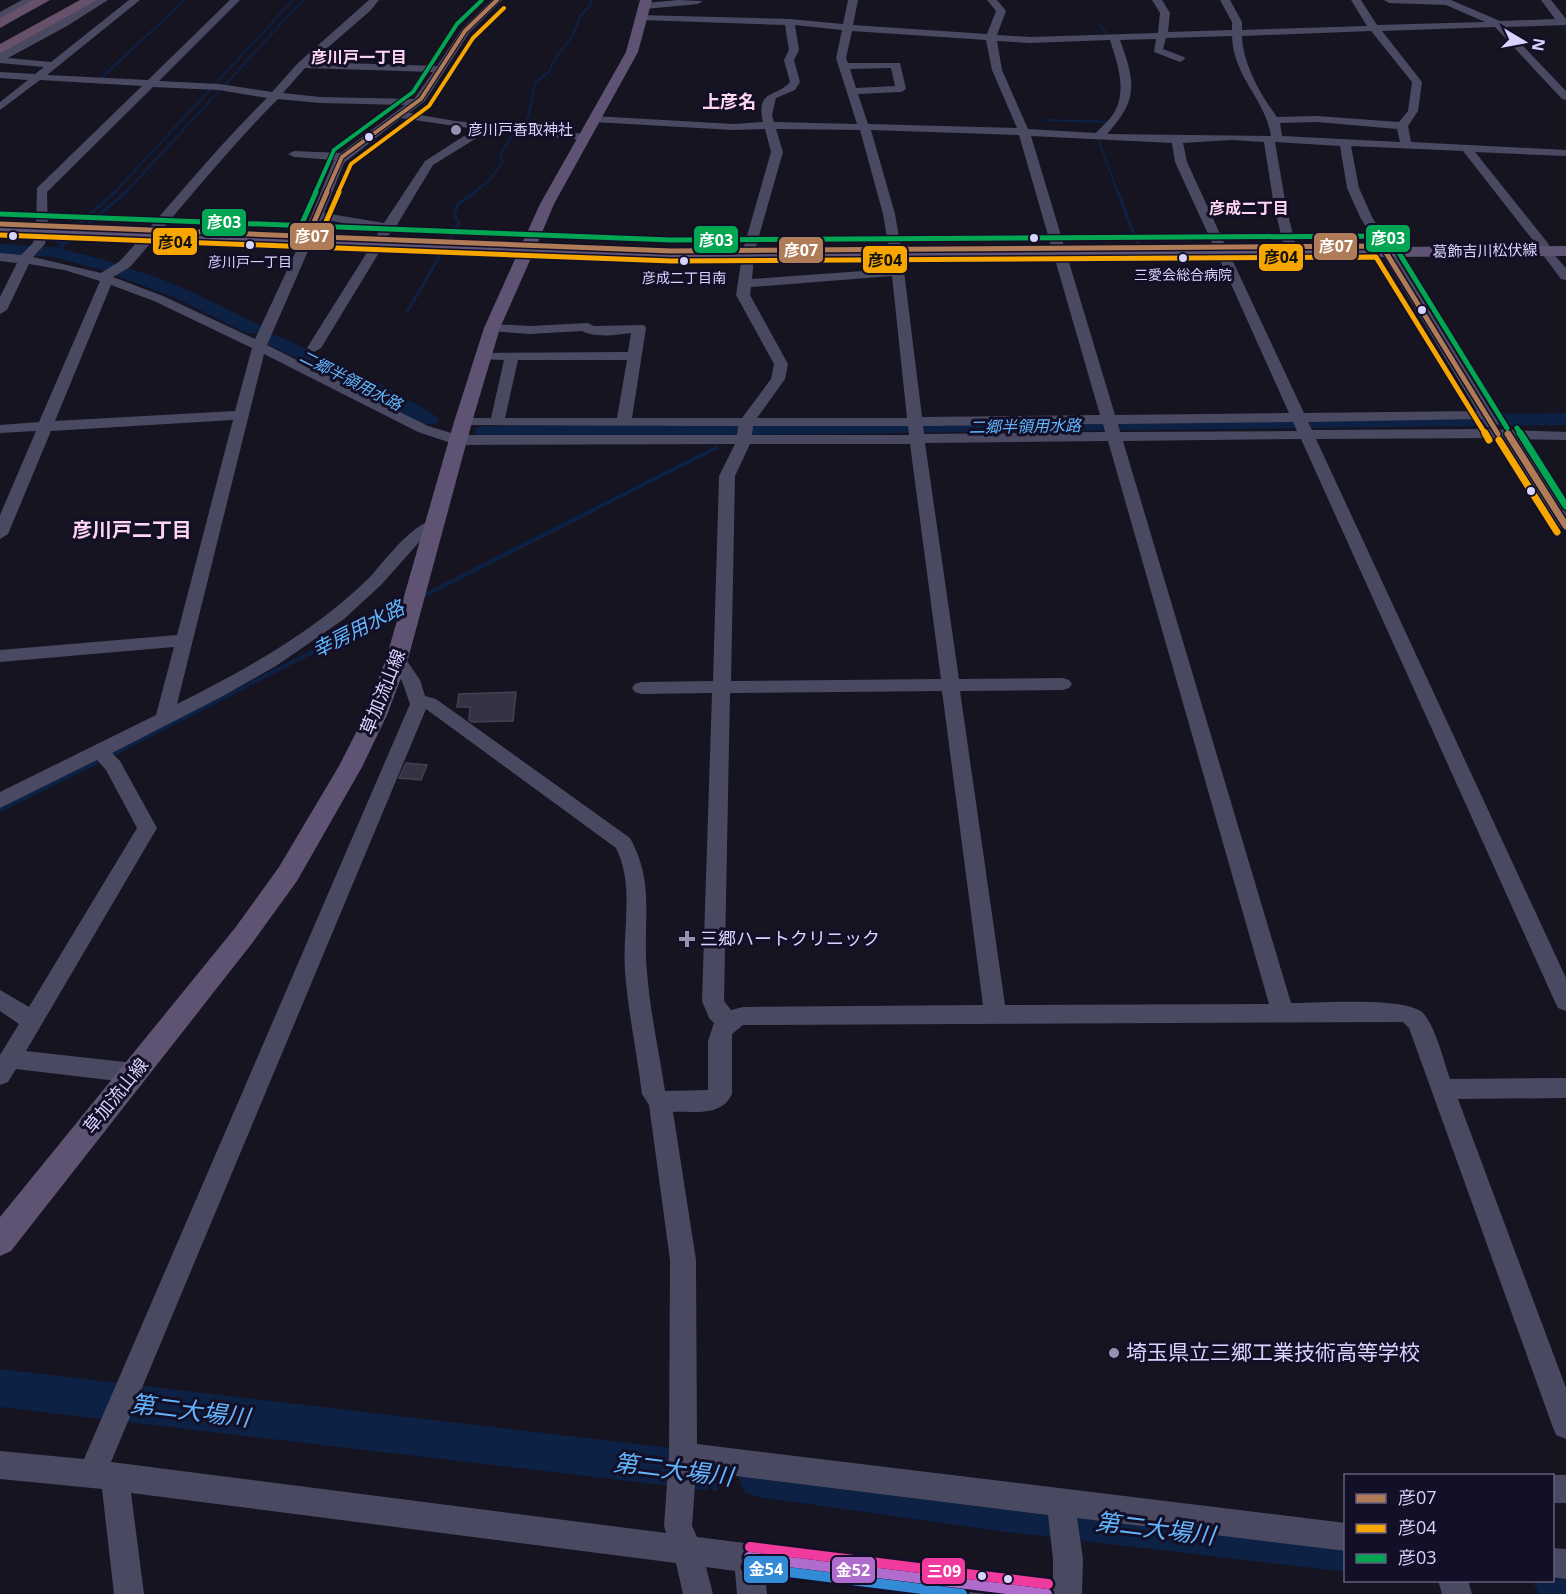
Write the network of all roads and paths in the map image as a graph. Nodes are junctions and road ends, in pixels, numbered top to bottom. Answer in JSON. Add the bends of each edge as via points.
{"nodes":[{"id":1,"x":29,"y":0,"type":"edge"},
{"id":2,"x":43,"y":0,"type":"edge"},
{"id":3,"x":57,"y":0,"type":"edge"},
{"id":4,"x":69,"y":0,"type":"edge"},
{"id":5,"x":79,"y":0,"type":"edge"},
{"id":6,"x":135,"y":0,"type":"edge"},
{"id":7,"x":235,"y":0,"type":"edge"},
{"id":8,"x":374,"y":0,"type":"edge"},
{"id":9,"x":497,"y":0,"type":"edge"},
{"id":10,"x":853,"y":0,"type":"edge"},
{"id":11,"x":992,"y":0,"type":"edge"},
{"id":12,"x":1157,"y":0,"type":"edge"},
{"id":13,"x":1225,"y":0,"type":"edge"},
{"id":14,"x":1356,"y":0,"type":"edge"},
{"id":15,"x":1389,"y":0,"type":"edge"},
{"id":16,"x":1546,"y":0,"type":"edge"},
{"id":17,"x":698,"y":1,"type":"edge"},
{"id":18,"x":1445,"y":1,"type":"edge"},
{"id":19,"x":96,"y":2,"type":"edge"},
{"id":20,"x":126,"y":7,"type":"junction"},
{"id":21,"x":645,"y":7,"type":"edge"},
{"id":22,"x":0,"y":18,"type":"edge"},
{"id":23,"x":790,"y":22,"type":"junction"},
{"id":24,"x":1564,"y":22,"type":"edge"},
{"id":25,"x":1500,"y":25,"type":"junction"},
{"id":26,"x":847,"y":27,"type":"junction"},
{"id":27,"x":1375,"y":29,"type":"junction"},
{"id":28,"x":0,"y":32,"type":"edge"},
{"id":29,"x":1239,"y":34,"type":"junction"},
{"id":30,"x":1163,"y":36,"type":"junction"},
{"id":31,"x":0,"y":38,"type":"edge"},
{"id":32,"x":991,"y":38,"type":"junction"},
{"id":33,"x":1114,"y":38,"type":"junction"},
{"id":34,"x":0,"y":45,"type":"edge"},
{"id":35,"x":0,"y":50,"type":"edge"},
{"id":36,"x":0,"y":59,"type":"edge"},
{"id":37,"x":1180,"y":59,"type":"dead end"},
{"id":38,"x":53,"y":65,"type":"junction"},
{"id":39,"x":302,"y":65,"type":"junction"},
{"id":40,"x":844,"y":66,"type":"junction"},
{"id":41,"x":441,"y":69,"type":"junction"},
{"id":42,"x":0,"y":76,"type":"edge"},
{"id":43,"x":35,"y":78,"type":"junction"},
{"id":44,"x":151,"y":83,"type":"junction"},
{"id":45,"x":852,"y":92,"type":"junction"},
{"id":46,"x":275,"y":96,"type":"junction"},
{"id":47,"x":1566,"y":97,"type":"edge"},
{"id":48,"x":5,"y":98,"type":"edge"},
{"id":49,"x":417,"y":102,"type":"junction"},
{"id":50,"x":0,"y":107,"type":"edge"},
{"id":51,"x":398,"y":114,"type":"junction"},
{"id":52,"x":594,"y":119,"type":"junction"},
{"id":53,"x":1274,"y":120,"type":"junction"},
{"id":54,"x":770,"y":126,"type":"junction"},
{"id":55,"x":1402,"y":126,"type":"junction"},
{"id":56,"x":486,"y":127,"type":"junction"},
{"id":57,"x":865,"y":128,"type":"junction"},
{"id":58,"x":1024,"y":132,"type":"junction"},
{"id":59,"x":584,"y":137,"type":"junction"},
{"id":60,"x":1099,"y":137,"type":"junction"},
{"id":61,"x":1273,"y":139,"type":"junction"},
{"id":62,"x":1177,"y":140,"type":"junction"},
{"id":63,"x":1345,"y":142,"type":"junction"},
{"id":64,"x":1406,"y":145,"type":"junction"},
{"id":65,"x":1466,"y":148,"type":"junction"},
{"id":66,"x":1566,"y":153,"type":"edge"},
{"id":67,"x":294,"y":154,"type":"dead end"},
{"id":68,"x":342,"y":157,"type":"junction"},
{"id":69,"x":317,"y":215,"type":"junction"},
{"id":70,"x":0,"y":224,"type":"edge"},
{"id":71,"x":0,"y":229,"type":"edge"},
{"id":72,"x":152,"y":233,"type":"junction"},
{"id":73,"x":382,"y":238,"type":"junction"},
{"id":74,"x":307,"y":240,"type":"junction"},
{"id":75,"x":35,"y":243,"type":"junction"},
{"id":76,"x":1566,"y":245,"type":"edge"},
{"id":77,"x":1290,"y":247,"type":"junction"},
{"id":78,"x":1544,"y":248,"type":"junction"},
{"id":79,"x":1385,"y":249,"type":"junction"},
{"id":80,"x":1221,"y":250,"type":"junction"},
{"id":81,"x":526,"y":251,"type":"junction"},
{"id":82,"x":1060,"y":251,"type":"junction"},
{"id":83,"x":1566,"y":251,"type":"edge"},
{"id":84,"x":896,"y":252,"type":"junction"},
{"id":85,"x":748,"y":253,"type":"junction"},
{"id":86,"x":0,"y":257,"type":"edge"},
{"id":87,"x":897,"y":272,"type":"junction"},
{"id":88,"x":112,"y":273,"type":"junction"},
{"id":89,"x":1566,"y":276,"type":"edge"},
{"id":90,"x":743,"y":284,"type":"junction"},
{"id":91,"x":0,"y":310,"type":"edge"},
{"id":92,"x":492,"y":328,"type":"junction"},
{"id":93,"x":541,"y":329,"type":"junction"},
{"id":94,"x":588,"y":330,"type":"junction"},
{"id":95,"x":259,"y":346,"type":"junction"},
{"id":96,"x":314,"y":348,"type":"dead end"},
{"id":97,"x":482,"y":356,"type":"junction"},
{"id":98,"x":512,"y":356,"type":"junction"},
{"id":99,"x":535,"y":356,"type":"junction"},
{"id":100,"x":584,"y":356,"type":"junction"},
{"id":101,"x":633,"y":356,"type":"junction"},
{"id":102,"x":242,"y":415,"type":"junction"},
{"id":103,"x":496,"y":422,"type":"junction"},
{"id":104,"x":624,"y":422,"type":"junction"},
{"id":105,"x":468,"y":424,"type":"junction"},
{"id":106,"x":1301,"y":425,"type":"junction"},
{"id":107,"x":1112,"y":426,"type":"junction"},
{"id":108,"x":1495,"y":426,"type":"junction"},
{"id":109,"x":45,"y":427,"type":"junction"},
{"id":110,"x":573,"y":427,"type":"dead end"},
{"id":111,"x":0,"y":429,"type":"edge"},
{"id":112,"x":917,"y":429,"type":"junction"},
{"id":113,"x":745,"y":431,"type":"junction"},
{"id":114,"x":1566,"y":435,"type":"edge"},
{"id":115,"x":457,"y":440,"type":"junction"},
{"id":116,"x":436,"y":523,"type":"junction"},
{"id":117,"x":1566,"y":526,"type":"edge"},
{"id":118,"x":0,"y":534,"type":"edge"},
{"id":119,"x":184,"y":640,"type":"junction"},
{"id":120,"x":0,"y":656,"type":"edge"},
{"id":121,"x":397,"y":659,"type":"junction"},
{"id":122,"x":1063,"y":684,"type":"dead end"},
{"id":123,"x":952,"y":685,"type":"junction"},
{"id":124,"x":722,"y":686,"type":"junction"},
{"id":125,"x":641,"y":688,"type":"dead end"},
{"id":126,"x":418,"y":700,"type":"junction"},
{"id":127,"x":164,"y":719,"type":"junction"},
{"id":128,"x":105,"y":756,"type":"junction"},
{"id":129,"x":0,"y":801,"type":"edge"},
{"id":130,"x":0,"y":999,"type":"edge"},
{"id":131,"x":1566,"y":1002,"type":"edge"},
{"id":132,"x":1283,"y":1013,"type":"junction"},
{"id":133,"x":995,"y":1015,"type":"junction"},
{"id":134,"x":32,"y":1021,"type":"junction"},
{"id":135,"x":728,"y":1022,"type":"junction"},
{"id":136,"x":5,"y":1067,"type":"edge"},
{"id":137,"x":134,"y":1073,"type":"junction"},
{"id":138,"x":1566,"y":1088,"type":"edge"},
{"id":139,"x":1443,"y":1089,"type":"junction"},
{"id":140,"x":660,"y":1102,"type":"junction"},
{"id":141,"x":0,"y":1241,"type":"edge"},
{"id":142,"x":1566,"y":1425,"type":"edge"},
{"id":143,"x":683,"y":1456,"type":"junction"},
{"id":144,"x":0,"y":1465,"type":"edge"},
{"id":145,"x":104,"y":1476,"type":"junction"},
{"id":146,"x":1061,"y":1503,"type":"junction"},
{"id":147,"x":1344,"y":1537,"type":"edge"},
{"id":148,"x":687,"y":1549,"type":"junction"},
{"id":149,"x":749,"y":1557,"type":"junction"},
{"id":150,"x":129,"y":1594,"type":"edge"},
{"id":151,"x":698,"y":1594,"type":"edge"},
{"id":152,"x":752,"y":1594,"type":"edge"},
{"id":153,"x":1047,"y":1594,"type":"edge"},
{"id":154,"x":1067,"y":1594,"type":"edge"}],
"edges":[{"from":1,"to":22,"type":"street"},
{"from":2,"to":22,"type":"highway"},
{"from":3,"to":28,"type":"highway"},
{"from":4,"to":31,"type":"highway"},
{"from":5,"to":34,"type":"highway"},
{"from":6,"to":20,"type":"street"},
{"from":7,"to":44,"type":"street"},
{"from":8,"to":39,"type":"street"},
{"from":9,"to":41,"type":"street","via":[[465,31]]},
{"from":10,"to":26,"type":"street"},
{"from":11,"to":32,"type":"street","via":[[1001,11]]},
{"from":12,"to":30,"type":"street","via":[[1165,14]]},
{"from":13,"to":29,"type":"street"},
{"from":14,"to":27,"type":"street"},
{"from":15,"to":18,"type":"street"},
{"from":16,"to":24,"type":"street"},
{"from":17,"to":21,"type":"street"},
{"from":18,"to":25,"type":"street"},
{"from":19,"to":20,"type":"street"},
{"from":19,"to":35,"type":"highway"},
{"from":19,"to":36,"type":"street"},
{"from":20,"to":38,"type":"street"},
{"from":21,"to":23,"type":"street"},
{"from":21,"to":52,"type":"main road","name":"草加流山線","via":[[632,52]]},
{"from":23,"to":26,"type":"street"},
{"from":23,"to":54,"type":"street","via":[[794,50],[789,60],[795,82],[791,88],[772,96],[766,111]]},
{"from":24,"to":25,"type":"street"},
{"from":25,"to":27,"type":"street"},
{"from":25,"to":47,"type":"street"},
{"from":26,"to":32,"type":"street"},
{"from":26,"to":40,"type":"street","via":[[841,58]]},
{"from":27,"to":29,"type":"street"},
{"from":27,"to":55,"type":"street","via":[[1417,82],[1413,111]]},
{"from":29,"to":30,"type":"street"},
{"from":29,"to":53,"type":"street","via":[[1238,54]]},
{"from":30,"to":33,"type":"street"},
{"from":30,"to":37,"type":"street","via":[[1158,50]]},
{"from":32,"to":33,"type":"street"},
{"from":32,"to":58,"type":"street","via":[[997,70]]},
{"from":33,"to":60,"type":"street","via":[[1126,74],[1124,99],[1117,116]]},
{"from":36,"to":38,"type":"street"},
{"from":38,"to":43,"type":"street"},
{"from":39,"to":41,"type":"street"},
{"from":39,"to":46,"type":"street"},
{"from":40,"to":45,"type":"street"},
{"from":40,"to":45,"type":"street","via":[[896,65],[901,89]]},
{"from":41,"to":49,"type":"street"},
{"from":42,"to":43,"type":"street"},
{"from":43,"to":44,"type":"street"},
{"from":43,"to":48,"type":"street"},
{"from":44,"to":46,"type":"street","via":[[219,87]]},
{"from":44,"to":75,"type":"street","via":[[41,191]]},
{"from":45,"to":57,"type":"street"},
{"from":46,"to":49,"type":"street"},
{"from":46,"to":72,"type":"street","via":[[235,136]]},
{"from":48,"to":50,"type":"street"},
{"from":49,"to":51,"type":"street"},
{"from":51,"to":56,"type":"street"},
{"from":51,"to":68,"type":"street"},
{"from":52,"to":54,"type":"street"},
{"from":52,"to":59,"type":"main road","name":"草加流山線"},
{"from":53,"to":55,"type":"street"},
{"from":53,"to":61,"type":"street"},
{"from":54,"to":57,"type":"street"},
{"from":54,"to":85,"type":"street","via":[[777,152]]},
{"from":55,"to":64,"type":"street"},
{"from":56,"to":59,"type":"street"},
{"from":56,"to":73,"type":"street","via":[[429,163]]},
{"from":57,"to":58,"type":"street"},
{"from":57,"to":84,"type":"street"},
{"from":58,"to":60,"type":"street"},
{"from":58,"to":82,"type":"street"},
{"from":59,"to":81,"type":"main road","name":"草加流山線"},
{"from":60,"to":62,"type":"street"},
{"from":61,"to":62,"type":"street"},
{"from":61,"to":63,"type":"street"},
{"from":61,"to":77,"type":"street","via":[[1280,206]]},
{"from":62,"to":80,"type":"street","via":[[1181,162]]},
{"from":63,"to":64,"type":"street"},
{"from":63,"to":79,"type":"street","via":[[1353,188]]},
{"from":64,"to":65,"type":"street"},
{"from":65,"to":66,"type":"street"},
{"from":65,"to":78,"type":"street"},
{"from":67,"to":68,"type":"street"},
{"from":68,"to":69,"type":"street"},
{"from":69,"to":73,"type":"street"},
{"from":69,"to":74,"type":"street"},
{"from":70,"to":75,"type":"main road","name":"葛飾吉川松伏線"},
{"from":71,"to":75,"type":"main road","name":"葛飾吉川松伏線"},
{"from":72,"to":74,"type":"main road","name":"葛飾吉川松伏線"},
{"from":72,"to":75,"type":"main road","name":"葛飾吉川松伏線"},
{"from":72,"to":88,"type":"street"},
{"from":73,"to":74,"type":"main road","name":"葛飾吉川松伏線"},
{"from":73,"to":81,"type":"main road","name":"葛飾吉川松伏線"},
{"from":73,"to":96,"type":"street"},
{"from":74,"to":95,"type":"street"},
{"from":75,"to":86,"type":"street"},
{"from":75,"to":88,"type":"street","via":[[64,265]]},
{"from":75,"to":91,"type":"street"},
{"from":76,"to":78,"type":"main road","name":"葛飾吉川松伏線"},
{"from":77,"to":79,"type":"main road","name":"葛飾吉川松伏線"},
{"from":77,"to":80,"type":"main road","name":"葛飾吉川松伏線"},
{"from":78,"to":79,"type":"main road","name":"葛飾吉川松伏線"},
{"from":78,"to":83,"type":"main road","name":"葛飾吉川松伏線"},
{"from":78,"to":89,"type":"street"},
{"from":79,"to":80,"type":"main road","name":"葛飾吉川松伏線"},
{"from":79,"to":108,"type":"street"},
{"from":80,"to":82,"type":"main road","name":"葛飾吉川松伏線"},
{"from":80,"to":106,"type":"street"},
{"from":81,"to":85,"type":"main road","name":"葛飾吉川松伏線"},
{"from":81,"to":92,"type":"main road","name":"草加流山線"},
{"from":82,"to":84,"type":"main road","name":"葛飾吉川松伏線"},
{"from":82,"to":107,"type":"street"},
{"from":84,"to":85,"type":"main road","name":"葛飾吉川松伏線"},
{"from":84,"to":87,"type":"street"},
{"from":85,"to":90,"type":"street"},
{"from":87,"to":90,"type":"street"},
{"from":87,"to":112,"type":"street"},
{"from":88,"to":95,"type":"street"},
{"from":88,"to":109,"type":"street"},
{"from":90,"to":113,"type":"street","via":[[743,295],[781,364],[778,379]]},
{"from":92,"to":93,"type":"street"},
{"from":92,"to":97,"type":"main road","name":"草加流山線"},
{"from":93,"to":94,"type":"street"},
{"from":93,"to":99,"type":"street"},
{"from":94,"to":100,"type":"street"},
{"from":94,"to":101,"type":"street","via":[[639,328]]},
{"from":95,"to":102,"type":"street"},
{"from":95,"to":115,"type":"street","via":[[423,429]]},
{"from":97,"to":98,"type":"street"},
{"from":97,"to":105,"type":"main road","name":"草加流山線"},
{"from":98,"to":99,"type":"street"},
{"from":98,"to":103,"type":"street"},
{"from":99,"to":100,"type":"street"},
{"from":100,"to":101,"type":"street"},
{"from":101,"to":104,"type":"street"},
{"from":102,"to":109,"type":"street"},
{"from":102,"to":119,"type":"street"},
{"from":103,"to":104,"type":"street"},
{"from":103,"to":105,"type":"street"},
{"from":104,"to":113,"type":"street"},
{"from":105,"to":110,"type":"street"},
{"from":105,"to":115,"type":"main road","name":"草加流山線"},
{"from":106,"to":107,"type":"street"},
{"from":106,"to":108,"type":"street"},
{"from":106,"to":108,"type":"street"},
{"from":106,"to":131,"type":"street"},
{"from":107,"to":112,"type":"street"},
{"from":107,"to":132,"type":"street"},
{"from":108,"to":114,"type":"street"},
{"from":108,"to":117,"type":"street"},
{"from":109,"to":111,"type":"street"},
{"from":109,"to":118,"type":"street"},
{"from":112,"to":113,"type":"street"},
{"from":112,"to":123,"type":"street"},
{"from":113,"to":115,"type":"street"},
{"from":113,"to":124,"type":"street","via":[[727,476]]},
{"from":115,"to":116,"type":"main road","name":"草加流山線"},
{"from":116,"to":121,"type":"main road","name":"草加流山線"},
{"from":116,"to":127,"type":"street","via":[[415,537],[339,615],[244,678]]},
{"from":119,"to":120,"type":"street"},
{"from":119,"to":127,"type":"street"},
{"from":121,"to":126,"type":"street"},
{"from":121,"to":137,"type":"main road","name":"草加流山線","via":[[351,767],[288,874]]},
{"from":122,"to":123,"type":"street"},
{"from":123,"to":124,"type":"street"},
{"from":123,"to":133,"type":"street"},
{"from":124,"to":125,"type":"street"},
{"from":124,"to":135,"type":"street","via":[[713,1001]]},
{"from":126,"to":140,"type":"street","via":[[430,703],[623,843],[632,856],[636,874],[635,957],[654,1094]]},
{"from":126,"to":145,"type":"street","via":[[110,1433]]},
{"from":127,"to":128,"type":"street"},
{"from":128,"to":129,"type":"street"},
{"from":128,"to":134,"type":"street","via":[[147,828]]},
{"from":130,"to":134,"type":"street"},
{"from":132,"to":133,"type":"street"},
{"from":132,"to":139,"type":"street","via":[[1415,1017]]},
{"from":133,"to":135,"type":"street","via":[[743,1016]]},
{"from":134,"to":136,"type":"street"},
{"from":135,"to":140,"type":"street","via":[[721,1035],[720,1094],[715,1100]]},
{"from":136,"to":137,"type":"street"},
{"from":137,"to":141,"type":"main road","name":"草加流山線"},
{"from":138,"to":139,"type":"street"},
{"from":139,"to":142,"type":"street"},
{"from":140,"to":143,"type":"street","via":[[683,1260]]},
{"from":143,"to":146,"type":"street"},
{"from":143,"to":148,"type":"street","via":[[678,1526]]},
{"from":144,"to":145,"type":"street"},
{"from":145,"to":148,"type":"street"},
{"from":145,"to":150,"type":"street"},
{"from":146,"to":147,"type":"street"},
{"from":146,"to":154,"type":"street","via":[[1068,1559]]},
{"from":148,"to":149,"type":"street"},
{"from":148,"to":151,"type":"street"},
{"from":149,"to":152,"type":"street"},
{"from":149,"to":153,"type":"street"}]}
